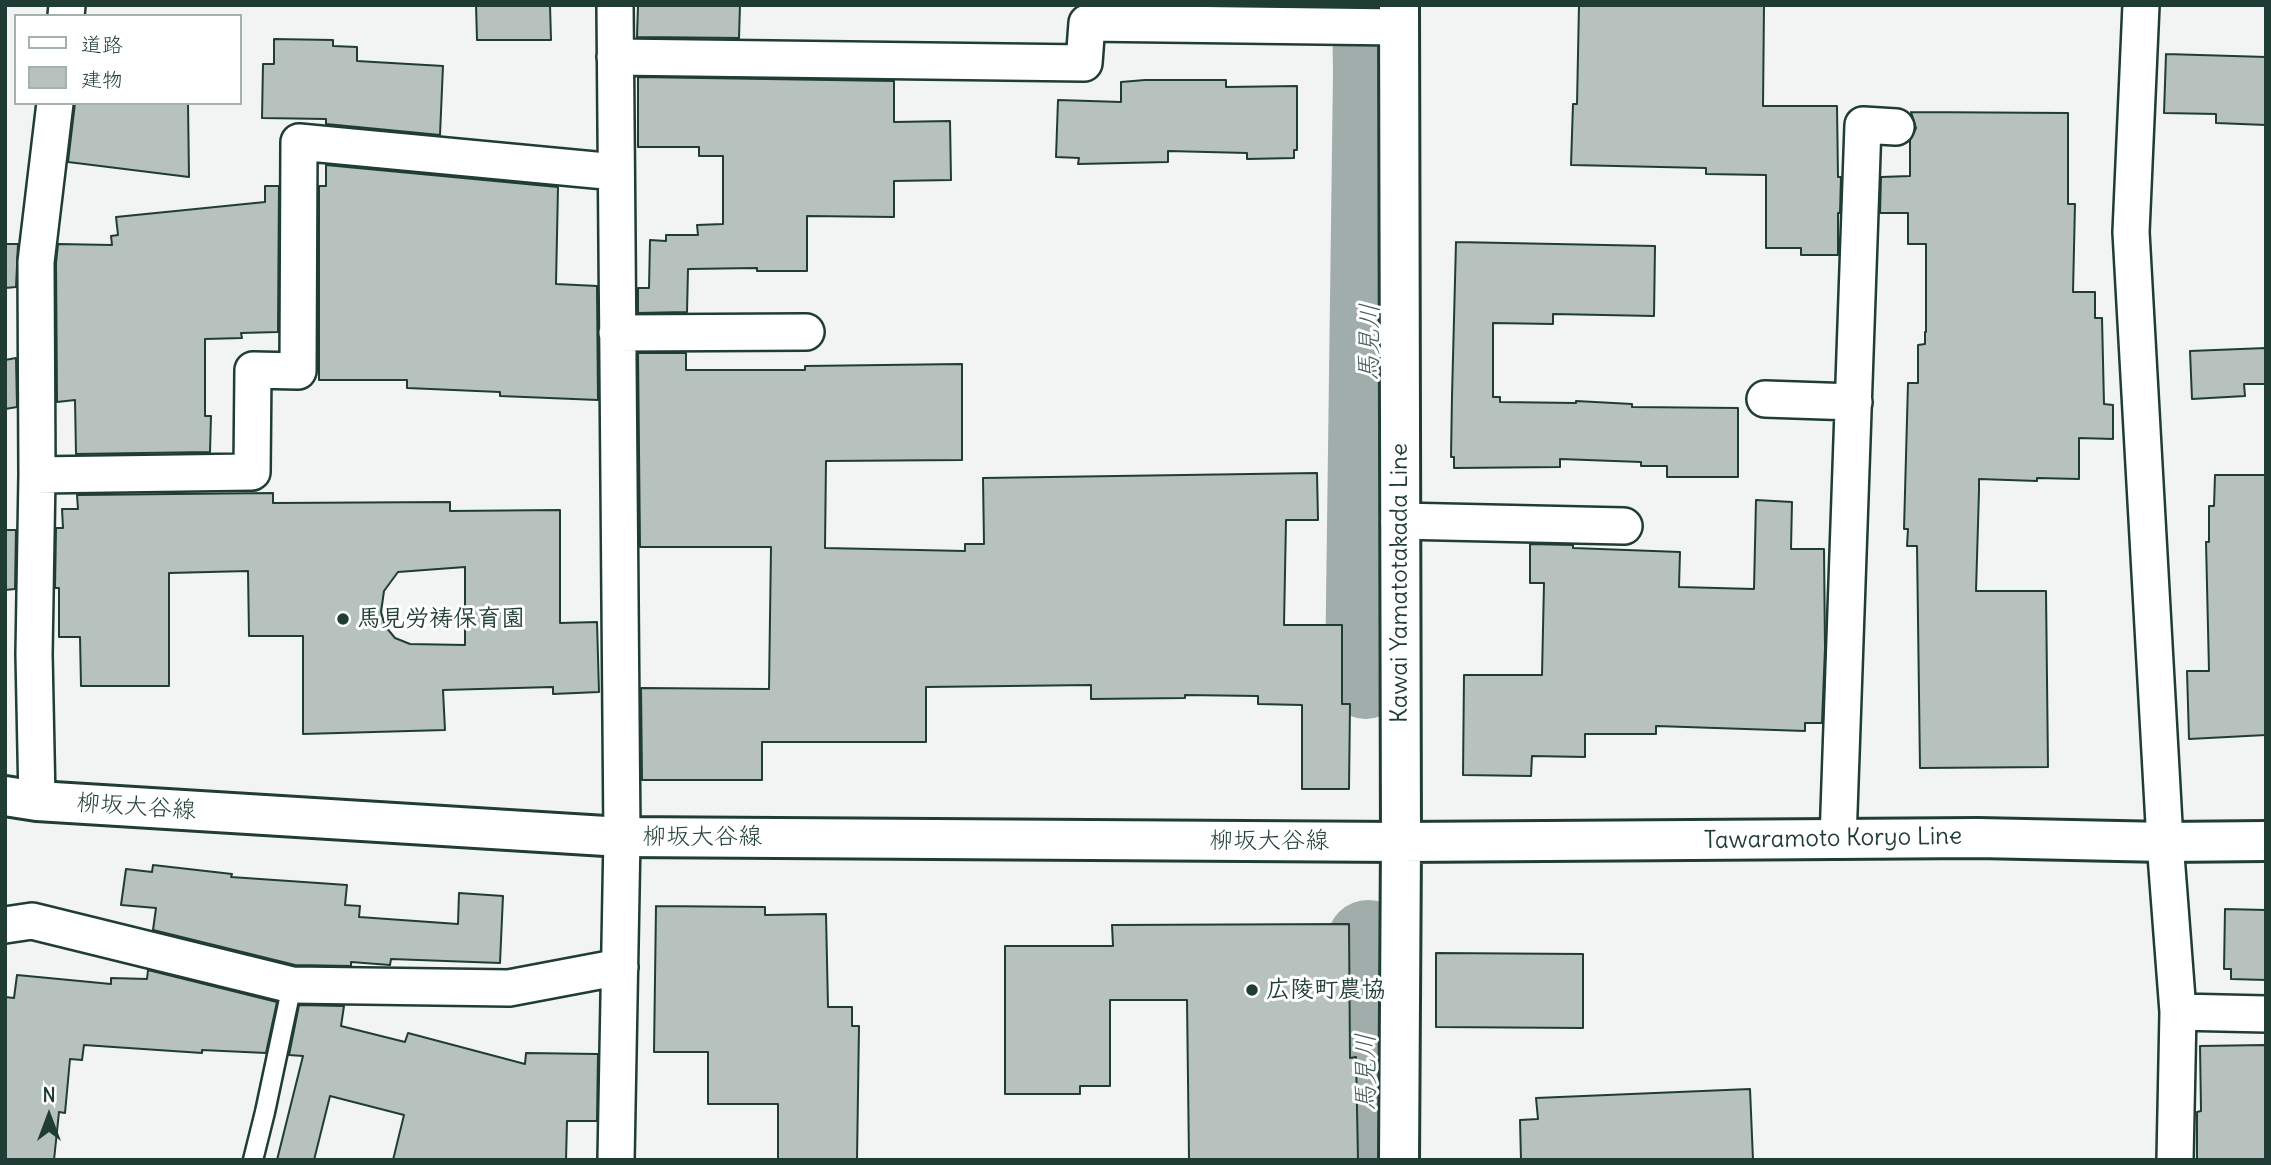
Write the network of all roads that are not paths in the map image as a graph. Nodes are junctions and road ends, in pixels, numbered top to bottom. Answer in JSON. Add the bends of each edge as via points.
{"nodes":[{"id":1,"x":615,"y":5,"type":"edge"},
{"id":2,"x":2141,"y":5,"type":"edge"},
{"id":3,"x":1399,"y":16,"type":"edge"},
{"id":4,"x":615,"y":57,"type":"junction"},
{"id":5,"x":55,"y":105,"type":"edge"},
{"id":6,"x":1896,"y":127,"type":"dead end"},
{"id":7,"x":616,"y":172,"type":"junction"},
{"id":8,"x":21,"y":326,"type":"edge"},
{"id":9,"x":806,"y":332,"type":"dead end"},
{"id":10,"x":617,"y":333,"type":"junction"},
{"id":11,"x":1765,"y":399,"type":"dead end"},
{"id":12,"x":1854,"y":402,"type":"junction"},
{"id":13,"x":37,"y":475,"type":"junction"},
{"id":14,"x":1399,"y":521,"type":"junction"},
{"id":15,"x":1624,"y":526,"type":"dead end"},
{"id":16,"x":21,"y":798,"type":"edge"},
{"id":17,"x":622,"y":837,"type":"junction"},
{"id":18,"x":1838,"y":840,"type":"junction"},
{"id":19,"x":2266,"y":841,"type":"edge"},
{"id":20,"x":1401,"y":842,"type":"junction"},
{"id":21,"x":2165,"y":842,"type":"junction"},
{"id":22,"x":5,"y":925,"type":"edge"},
{"id":23,"x":620,"y":967,"type":"junction"},
{"id":24,"x":292,"y":985,"type":"junction"},
{"id":25,"x":2178,"y":1012,"type":"junction"},
{"id":26,"x":2266,"y":1014,"type":"edge"},
{"id":27,"x":253,"y":1160,"type":"edge"},
{"id":28,"x":616,"y":1160,"type":"edge"},
{"id":29,"x":1399,"y":1160,"type":"edge"},
{"id":30,"x":2175,"y":1160,"type":"edge"}],
"edges":[{"from":1,"to":4,"type":"street"},
{"from":2,"to":21,"type":"street","via":[[2131,232]]},
{"from":3,"to":4,"type":"street","via":[[1353,26],[1087,23],[1084,63]]},
{"from":3,"to":14,"type":"main road","name":"Kawai Yamatotakada Line"},
{"from":4,"to":7,"type":"street"},
{"from":5,"to":8,"type":"street","via":[[36,262]]},
{"from":6,"to":12,"type":"street","via":[[1863,125]]},
{"from":7,"to":10,"type":"street"},
{"from":7,"to":13,"type":"street","via":[[299,142],[298,371],[253,370],[252,472]]},
{"from":8,"to":13,"type":"street"},
{"from":9,"to":10,"type":"street"},
{"from":10,"to":17,"type":"street"},
{"from":11,"to":12,"type":"street"},
{"from":12,"to":18,"type":"street"},
{"from":13,"to":16,"type":"street","via":[[34,654]]},
{"from":14,"to":15,"type":"street"},
{"from":14,"to":20,"type":"main road","name":"Kawai Yamatotakada Line"},
{"from":16,"to":17,"type":"main road","name":"柳坂大谷線"},
{"from":17,"to":20,"type":"main road","name":"柳坂大谷線"},
{"from":17,"to":23,"type":"street"},
{"from":18,"to":20,"type":"main road","name":"Tawaramoto Koryo Line"},
{"from":18,"to":21,"type":"main road","name":"Tawaramoto Koryo Line"},
{"from":19,"to":21,"type":"main road","name":"Tawaramoto Koryo Line"},
{"from":20,"to":29,"type":"main road","name":"Kawai Yamatotakada Line"},
{"from":21,"to":25,"type":"street"},
{"from":22,"to":24,"type":"street","via":[[32,921]]},
{"from":23,"to":24,"type":"street","via":[[509,988]]},
{"from":23,"to":28,"type":"street"},
{"from":24,"to":27,"type":"lane"},
{"from":25,"to":26,"type":"street"},
{"from":25,"to":30,"type":"street"}]}
